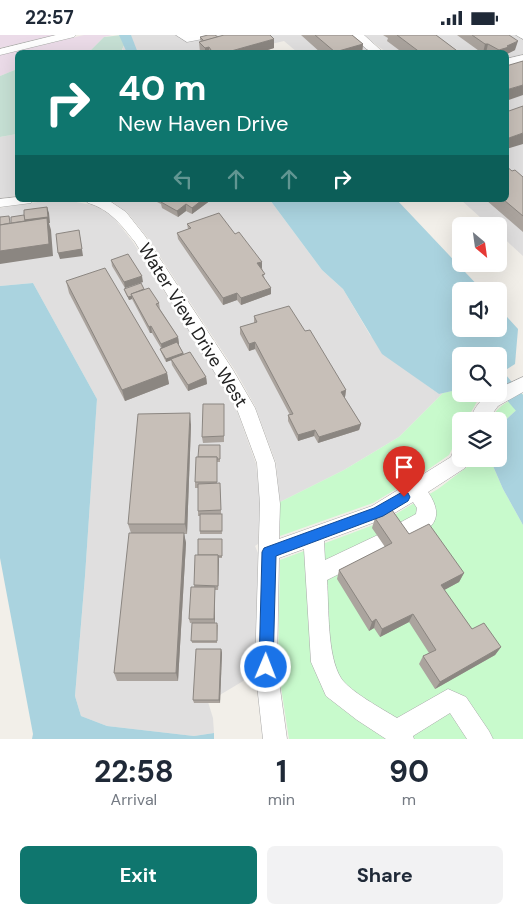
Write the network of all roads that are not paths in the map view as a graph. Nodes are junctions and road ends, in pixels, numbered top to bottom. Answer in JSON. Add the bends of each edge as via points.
{"nodes":[{"id":1,"x":19,"y":35,"type":"edge"},
{"id":2,"x":70,"y":35,"type":"edge"},
{"id":3,"x":182,"y":35,"type":"edge"},
{"id":4,"x":209,"y":35,"type":"edge"},
{"id":5,"x":357,"y":35,"type":"edge"},
{"id":6,"x":24,"y":46,"type":"junction"},
{"id":7,"x":375,"y":50,"type":"edge"},
{"id":8,"x":0,"y":51,"type":"edge"},
{"id":9,"x":523,"y":58,"type":"edge"},
{"id":10,"x":509,"y":62,"type":"edge"},
{"id":11,"x":15,"y":201,"type":"edge"},
{"id":12,"x":101,"y":202,"type":"edge"},
{"id":13,"x":0,"y":203,"type":"edge"},
{"id":14,"x":523,"y":384,"type":"edge"},
{"id":15,"x":482,"y":412,"type":"edge"},
{"id":16,"x":452,"y":466,"type":"edge"},
{"id":17,"x":416,"y":490,"type":"junction"},
{"id":18,"x":313,"y":536,"type":"junction"},
{"id":19,"x":269,"y":552,"type":"junction"},
{"id":20,"x":316,"y":575,"type":"junction"},
{"id":21,"x":399,"y":735,"type":"edge"},
{"id":22,"x":275,"y":739,"type":"edge"},
{"id":23,"x":481,"y":739,"type":"edge"}],
"edges":[{"from":1,"to":6,"type":"street"},
{"from":2,"to":6,"type":"street"},
{"from":3,"to":4,"type":"street","via":[[187,39]]},
{"from":5,"to":7,"type":"street"},
{"from":6,"to":8,"type":"street"},
{"from":9,"to":10,"type":"street"},
{"from":11,"to":13,"type":"street"},
{"from":12,"to":19,"type":"street","name":"Water View Drive West","via":[[120,215],[140,239],[246,408],[266,463],[270,504]]},
{"from":14,"to":15,"type":"street","via":[[498,395],[486,404]]},
{"from":16,"to":17,"type":"street"},
{"from":17,"to":18,"type":"street","via":[[379,512]]},
{"from":17,"to":20,"type":"street","via":[[427,507],[426,519]]},
{"from":18,"to":19,"type":"street"},
{"from":18,"to":20,"type":"street"},
{"from":19,"to":22,"type":"street","name":"Water View Drive West","via":[[266,667]]},
{"from":20,"to":21,"type":"street","via":[[322,662],[334,688]]},
{"from":21,"to":23,"type":"street","via":[[448,701],[458,705]]}]}
